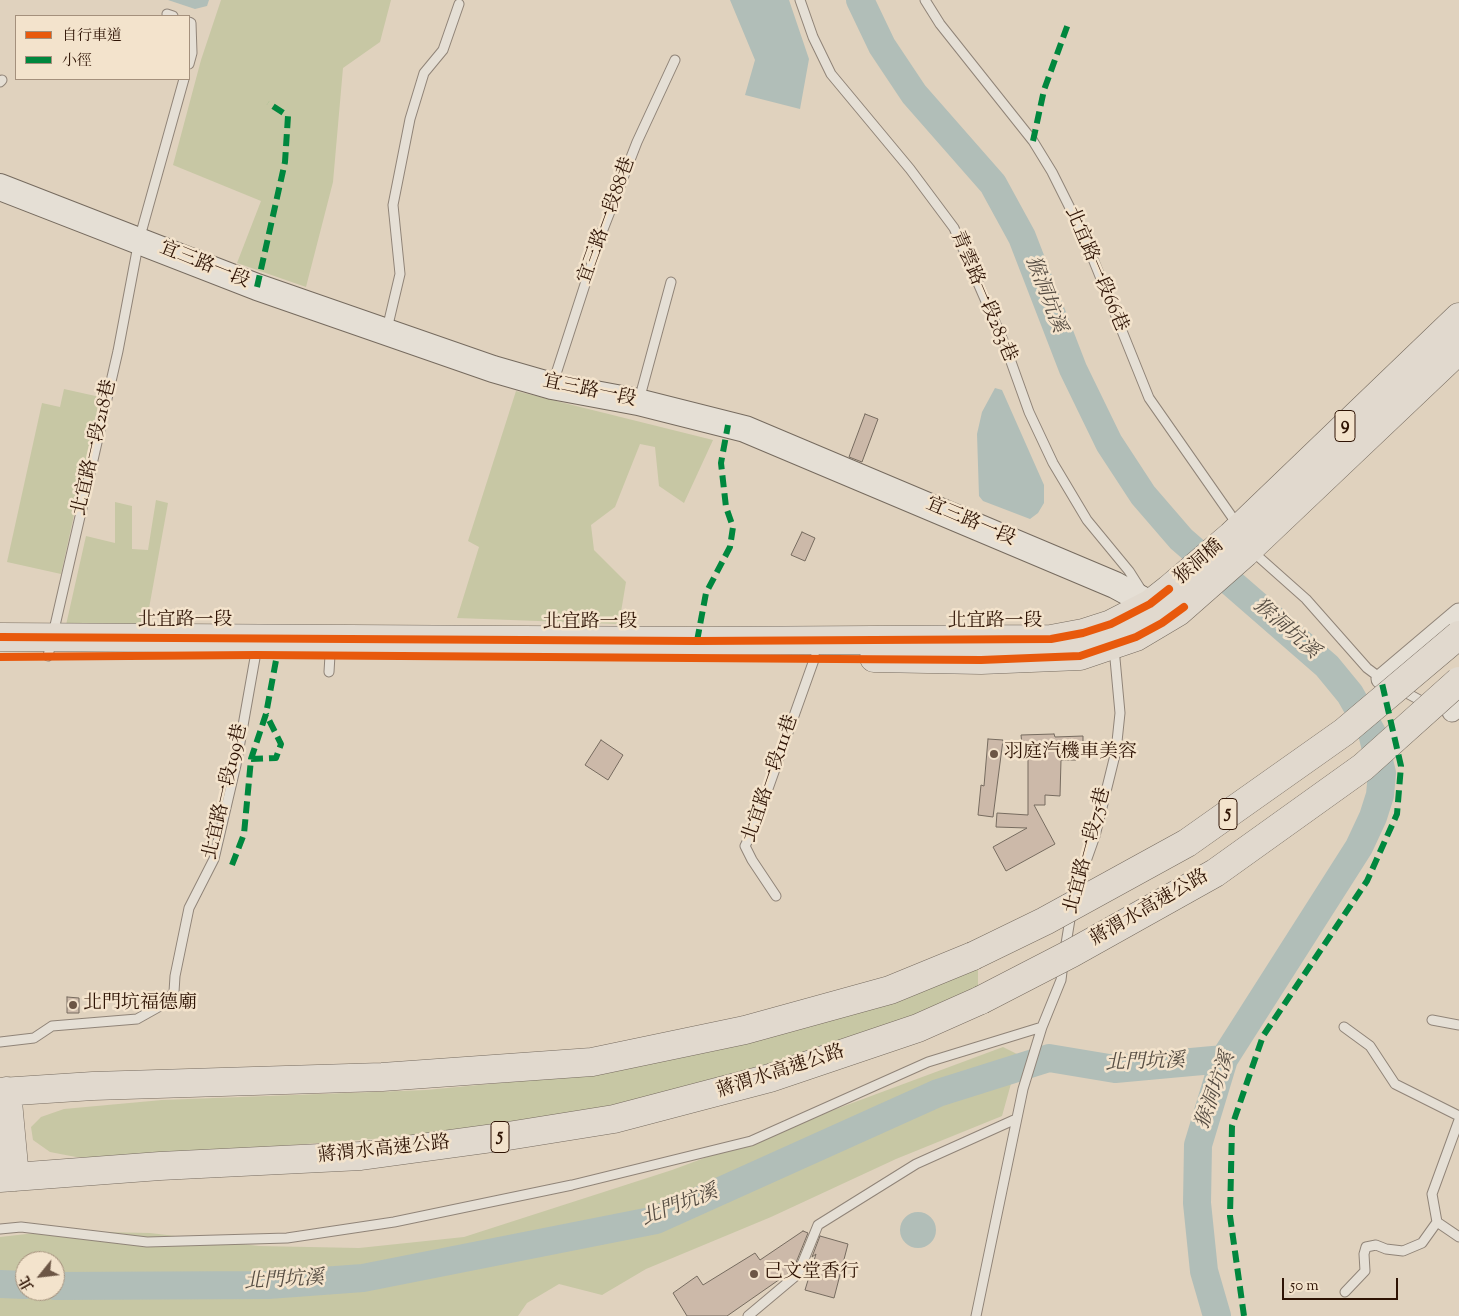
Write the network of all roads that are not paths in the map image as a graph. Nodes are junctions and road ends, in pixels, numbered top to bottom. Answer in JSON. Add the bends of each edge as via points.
{"nodes":[{"id":1,"x":800,"y":0,"type":"edge"},
{"id":2,"x":925,"y":0,"type":"edge"},
{"id":3,"x":459,"y":4,"type":"dead end"},
{"id":4,"x":190,"y":22,"type":"edge"},
{"id":5,"x":190,"y":60,"type":"edge"},
{"id":6,"x":675,"y":60,"type":"dead end"},
{"id":7,"x":184,"y":80,"type":"edge"},
{"id":8,"x":0,"y":187,"type":"edge"},
{"id":9,"x":139,"y":240,"type":"junction"},
{"id":10,"x":671,"y":282,"type":"dead end"},
{"id":11,"x":1459,"y":317,"type":"edge"},
{"id":12,"x":386,"y":332,"type":"junction"},
{"id":13,"x":1459,"y":350,"type":"edge"},
{"id":14,"x":552,"y":386,"type":"junction"},
{"id":15,"x":638,"y":402,"type":"junction"},
{"id":16,"x":1242,"y":540,"type":"junction"},
{"id":17,"x":1166,"y":606,"type":"junction"},
{"id":18,"x":1459,"y":613,"type":"edge"},
{"id":19,"x":1113,"y":635,"type":"junction"},
{"id":20,"x":1459,"y":636,"type":"edge"},
{"id":21,"x":0,"y":637,"type":"edge"},
{"id":22,"x":257,"y":646,"type":"junction"},
{"id":23,"x":51,"y":647,"type":"junction"},
{"id":24,"x":0,"y":657,"type":"edge"},
{"id":25,"x":815,"y":657,"type":"junction"},
{"id":26,"x":1380,"y":678,"type":"junction"},
{"id":27,"x":1459,"y":681,"type":"edge"},
{"id":28,"x":1457,"y":711,"type":"edge"},
{"id":29,"x":776,"y":896,"type":"dead end"},
{"id":30,"x":1432,"y":1020,"type":"dead end"},
{"id":31,"x":1459,"y":1025,"type":"edge"},
{"id":32,"x":1042,"y":1027,"type":"junction"},
{"id":33,"x":1344,"y":1027,"type":"dead end"},
{"id":34,"x":0,"y":1042,"type":"edge"},
{"id":35,"x":4,"y":1091,"type":"edge"},
{"id":36,"x":1459,"y":1118,"type":"edge"},
{"id":37,"x":1016,"y":1119,"type":"junction"},
{"id":38,"x":7,"y":1178,"type":"edge"},
{"id":39,"x":1436,"y":1222,"type":"junction"},
{"id":40,"x":0,"y":1229,"type":"edge"},
{"id":41,"x":1459,"y":1237,"type":"edge"},
{"id":42,"x":1345,"y":1292,"type":"dead end"},
{"id":43,"x":748,"y":1316,"type":"edge"},
{"id":44,"x":976,"y":1316,"type":"edge"}],
"edges":[{"from":1,"to":17,"type":"lane","name":"青雲路一段283巷","via":[[812,37],[831,74],[954,228],[1029,412],[1053,463],[1087,520],[1129,571]]},
{"from":2,"to":16,"type":"lane","name":"北宜路一段66巷","via":[[940,24],[1033,141],[1052,172],[1083,234],[1149,398]]},
{"from":3,"to":12,"type":"lane","via":[[443,50],[424,73],[410,119],[393,205],[400,274]]},
{"from":4,"to":5,"type":"lane"},
{"from":6,"to":14,"type":"lane","name":"宜三路一段88巷","via":[[637,142],[602,232]]},
{"from":7,"to":9,"type":"lane","name":"北宜路一段218巷"},
{"from":8,"to":9,"type":"street","name":"宜三路一段"},
{"from":9,"to":12,"type":"street","name":"宜三路一段","via":[[258,287]]},
{"from":9,"to":23,"type":"lane","name":"北宜路一段218巷","via":[[118,351]]},
{"from":10,"to":15,"type":"lane"},
{"from":11,"to":16,"type":"main road","number":"9"},
{"from":12,"to":14,"type":"street","name":"宜三路一段"},
{"from":13,"to":16,"type":"main road","number":"9"},
{"from":14,"to":15,"type":"street","name":"宜三路一段"},
{"from":15,"to":17,"type":"street","name":"宜三路一段","via":[[744,429]]},
{"from":16,"to":17,"type":"main road","name":"猴洞橋","number":"9"},
{"from":16,"to":26,"type":"lane","name":"北宜路一段66巷","via":[[1306,599],[1366,668]]},
{"from":17,"to":19,"type":"main road","name":"北宜路一段","number":"9"},
{"from":18,"to":26,"type":"street"},
{"from":19,"to":22,"type":"main road","name":"北宜路一段","number":"9","via":[[1083,633],[1051,639]]},
{"from":19,"to":25,"type":"main road","name":"北宜路一段","number":"9","via":[[1080,656],[981,660]]},
{"from":19,"to":32,"type":"lane","name":"北宜路一段75巷","via":[[1120,712],[1116,751],[1095,836],[1074,894],[1061,980]]},
{"from":20,"to":35,"type":"main road","name":"蔣渭水高速公路","number":"5","bridge":true,"via":[[1344,732],[1187,843],[1045,921],[973,956],[890,990],[745,1030],[592,1062],[382,1077]]},
{"from":21,"to":23,"type":"main road","name":"北宜路一段","number":"9"},
{"from":22,"to":23,"type":"main road","name":"北宜路一段","number":"9"},
{"from":22,"to":25,"type":"main road","name":"北宜路一段","number":"9","via":[[329,664]]},
{"from":22,"to":34,"type":"lane","name":"北宜路一段199巷","via":[[236,765],[214,859],[189,908],[174,992],[162,1004],[137,1019],[52,1026],[34,1038]]},
{"from":23,"to":24,"type":"main road","name":"北宜路一段","number":"9"},
{"from":25,"to":29,"type":"lane","name":"北宜路一段111巷","via":[[745,846]]},
{"from":26,"to":28,"type":"lane","name":"北宜路一段66巷","via":[[1431,706]]},
{"from":27,"to":38,"type":"main road","name":"蔣渭水高速公路","number":"5","bridge":true,"via":[[1363,767],[1215,873],[1072,954],[918,1028],[770,1078],[614,1119],[360,1156]]},
{"from":30,"to":31,"type":"lane"},
{"from":32,"to":37,"type":"lane","name":"北宜路一段75巷"},
{"from":32,"to":40,"type":"lane","via":[[928,1062],[751,1141],[572,1185],[394,1222],[287,1238],[147,1242],[21,1227]]},
{"from":33,"to":36,"type":"lane","via":[[1370,1046],[1395,1084]]},
{"from":35,"to":38,"type":"main road","number":"5"},
{"from":36,"to":39,"type":"lane","via":[[1432,1194]]},
{"from":37,"to":43,"type":"lane","via":[[916,1164],[818,1225],[798,1274]]},
{"from":37,"to":44,"type":"lane"},
{"from":39,"to":41,"type":"lane"},
{"from":39,"to":42,"type":"lane","via":[[1422,1243],[1403,1251],[1386,1250],[1376,1245],[1366,1247],[1365,1271]]}]}
